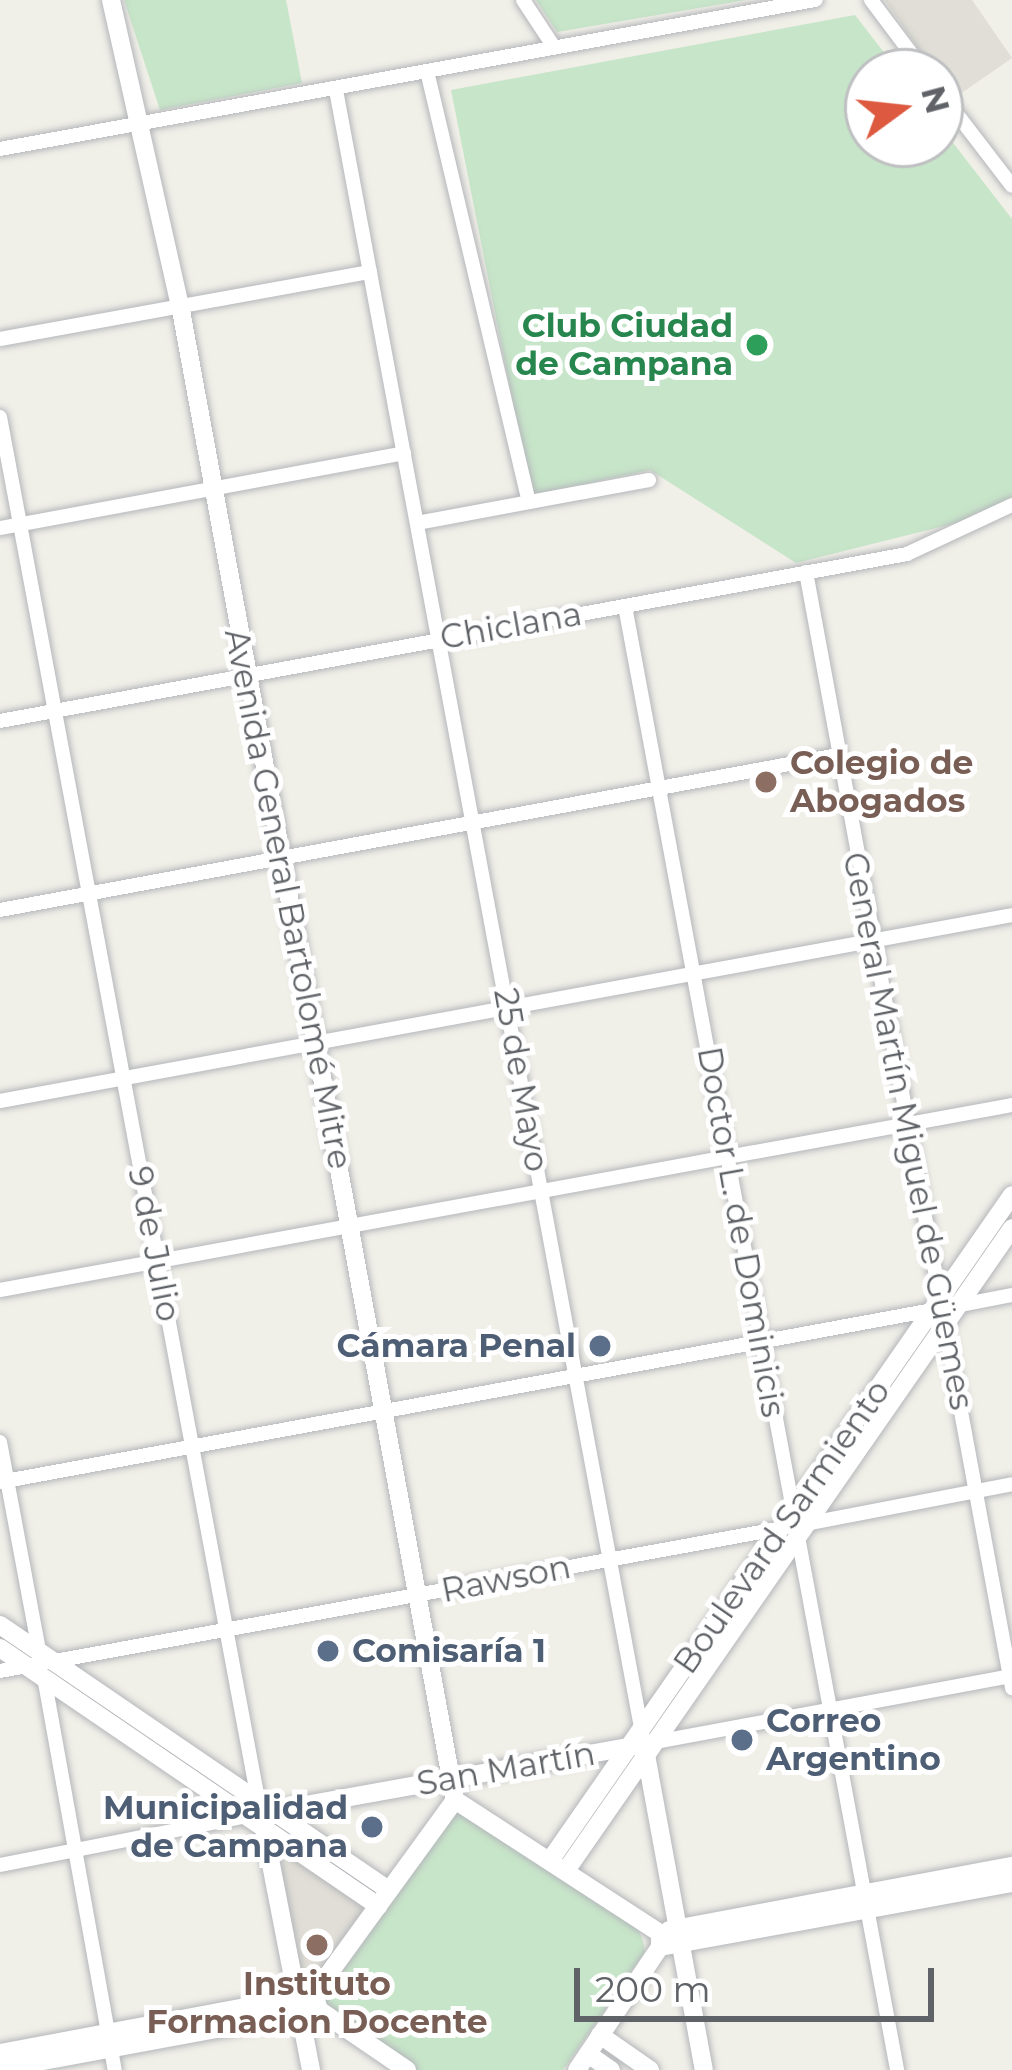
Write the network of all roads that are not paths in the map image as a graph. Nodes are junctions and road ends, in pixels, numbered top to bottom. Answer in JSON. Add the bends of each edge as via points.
{"nodes":[{"id":1,"x":111,"y":0,"type":"edge"},
{"id":2,"x":523,"y":0,"type":"edge"},
{"id":3,"x":815,"y":0,"type":"edge"},
{"id":4,"x":871,"y":0,"type":"edge"},
{"id":5,"x":552,"y":44,"type":"junction"},
{"id":6,"x":907,"y":48,"type":"edge"},
{"id":7,"x":427,"y":71,"type":"junction"},
{"id":8,"x":336,"y":90,"type":"junction"},
{"id":9,"x":143,"y":123,"type":"junction"},
{"id":10,"x":964,"y":123,"type":"edge"},
{"id":11,"x":0,"y":149,"type":"edge"},
{"id":12,"x":1012,"y":186,"type":"edge"},
{"id":13,"x":370,"y":272,"type":"junction"},
{"id":14,"x":180,"y":305,"type":"junction"},
{"id":15,"x":0,"y":339,"type":"edge"},
{"id":16,"x":0,"y":417,"type":"edge"},
{"id":17,"x":404,"y":453,"type":"junction"},
{"id":18,"x":649,"y":480,"type":"dead end"},
{"id":19,"x":212,"y":489,"type":"junction"},
{"id":20,"x":530,"y":501,"type":"junction"},
{"id":21,"x":1012,"y":505,"type":"edge"},
{"id":22,"x":417,"y":523,"type":"junction"},
{"id":23,"x":20,"y":524,"type":"junction"},
{"id":24,"x":0,"y":528,"type":"edge"},
{"id":25,"x":806,"y":572,"type":"junction"},
{"id":26,"x":625,"y":605,"type":"junction"},
{"id":27,"x":439,"y":640,"type":"junction"},
{"id":28,"x":247,"y":675,"type":"junction"},
{"id":29,"x":55,"y":711,"type":"junction"},
{"id":30,"x":0,"y":721,"type":"edge"},
{"id":31,"x":838,"y":755,"type":"junction"},
{"id":32,"x":659,"y":788,"type":"junction"},
{"id":33,"x":474,"y":824,"type":"junction"},
{"id":34,"x":281,"y":858,"type":"junction"},
{"id":35,"x":89,"y":894,"type":"junction"},
{"id":36,"x":0,"y":910,"type":"edge"},
{"id":37,"x":1012,"y":915,"type":"edge"},
{"id":38,"x":872,"y":940,"type":"junction"},
{"id":39,"x":693,"y":973,"type":"junction"},
{"id":40,"x":508,"y":1008,"type":"junction"},
{"id":41,"x":315,"y":1041,"type":"junction"},
{"id":42,"x":123,"y":1078,"type":"junction"},
{"id":43,"x":0,"y":1101,"type":"edge"},
{"id":44,"x":1012,"y":1105,"type":"edge"},
{"id":45,"x":907,"y":1124,"type":"junction"},
{"id":46,"x":728,"y":1158,"type":"junction"},
{"id":47,"x":541,"y":1192,"type":"junction"},
{"id":48,"x":1012,"y":1196,"type":"edge"},
{"id":49,"x":349,"y":1226,"type":"junction"},
{"id":50,"x":1012,"y":1228,"type":"edge"},
{"id":51,"x":157,"y":1261,"type":"junction"},
{"id":52,"x":0,"y":1290,"type":"edge"},
{"id":53,"x":1012,"y":1295,"type":"edge"},
{"id":54,"x":943,"y":1310,"type":"junction"},
{"id":55,"x":762,"y":1341,"type":"junction"},
{"id":56,"x":575,"y":1374,"type":"junction"},
{"id":57,"x":383,"y":1411,"type":"junction"},
{"id":58,"x":0,"y":1442,"type":"edge"},
{"id":59,"x":192,"y":1447,"type":"junction"},
{"id":60,"x":4,"y":1482,"type":"edge"},
{"id":61,"x":1012,"y":1484,"type":"edge"},
{"id":62,"x":975,"y":1491,"type":"junction"},
{"id":63,"x":794,"y":1526,"type":"junction"},
{"id":64,"x":609,"y":1560,"type":"junction"},
{"id":65,"x":418,"y":1596,"type":"junction"},
{"id":66,"x":0,"y":1624,"type":"edge"},
{"id":67,"x":226,"y":1630,"type":"junction"},
{"id":68,"x":0,"y":1648,"type":"edge"},
{"id":69,"x":41,"y":1663,"type":"junction"},
{"id":70,"x":0,"y":1671,"type":"edge"},
{"id":71,"x":1011,"y":1680,"type":"edge"},
{"id":72,"x":828,"y":1708,"type":"junction"},
{"id":73,"x":643,"y":1743,"type":"junction"},
{"id":74,"x":453,"y":1790,"type":"junction"},
{"id":75,"x":261,"y":1813,"type":"junction"},
{"id":76,"x":73,"y":1852,"type":"junction"},
{"id":77,"x":559,"y":1864,"type":"junction"},
{"id":78,"x":0,"y":1865,"type":"edge"},
{"id":79,"x":1012,"y":1866,"type":"edge"},
{"id":80,"x":1012,"y":1882,"type":"edge"},
{"id":81,"x":383,"y":1898,"type":"junction"},
{"id":82,"x":866,"y":1901,"type":"junction"},
{"id":83,"x":669,"y":1937,"type":"junction"},
{"id":84,"x":308,"y":2004,"type":"junction"},
{"id":85,"x":600,"y":2035,"type":"junction"},
{"id":86,"x":109,"y":2040,"type":"junction"},
{"id":87,"x":0,"y":2053,"type":"edge"},
{"id":88,"x":582,"y":2062,"type":"edge"},
{"id":89,"x":0,"y":2069,"type":"edge"},
{"id":90,"x":115,"y":2070,"type":"edge"},
{"id":91,"x":311,"y":2070,"type":"edge"},
{"id":92,"x":407,"y":2070,"type":"edge"},
{"id":93,"x":611,"y":2070,"type":"edge"},
{"id":94,"x":650,"y":2070,"type":"edge"},
{"id":95,"x":704,"y":2070,"type":"edge"},
{"id":96,"x":897,"y":2070,"type":"edge"}],
"edges":[{"from":1,"to":9,"type":"main road","name":"Avenida General Bartolomé Mitre"},
{"from":2,"to":5,"type":"street"},
{"from":3,"to":5,"type":"street"},
{"from":4,"to":6,"type":"street"},
{"from":5,"to":7,"type":"street"},
{"from":7,"to":8,"type":"street"},
{"from":7,"to":20,"type":"street"},
{"from":8,"to":9,"type":"street"},
{"from":8,"to":13,"type":"street","name":"25 de Mayo"},
{"from":9,"to":11,"type":"street"},
{"from":9,"to":14,"type":"main road","name":"Avenida General Bartolomé Mitre"},
{"from":10,"to":12,"type":"street"},
{"from":13,"to":14,"type":"street"},
{"from":13,"to":17,"type":"street","name":"25 de Mayo"},
{"from":14,"to":15,"type":"street"},
{"from":14,"to":19,"type":"main road","name":"Avenida General Bartolomé Mitre"},
{"from":16,"to":23,"type":"street","name":"9 de Julio"},
{"from":17,"to":19,"type":"street"},
{"from":17,"to":22,"type":"street","name":"25 de Mayo"},
{"from":18,"to":20,"type":"street"},
{"from":19,"to":23,"type":"street"},
{"from":19,"to":28,"type":"main road","name":"Avenida General Bartolomé Mitre"},
{"from":20,"to":22,"type":"street"},
{"from":21,"to":25,"type":"street","name":"Chiclana","via":[[907,554]]},
{"from":22,"to":27,"type":"street","name":"25 de Mayo"},
{"from":23,"to":24,"type":"street"},
{"from":23,"to":29,"type":"street","name":"9 de Julio"},
{"from":25,"to":26,"type":"street","name":"Chiclana"},
{"from":25,"to":31,"type":"street","name":"General Martín Miguel de Güemes"},
{"from":26,"to":27,"type":"street","name":"Chiclana"},
{"from":26,"to":32,"type":"street","name":"Doctor L. de Dominicis"},
{"from":27,"to":28,"type":"street","name":"Chiclana"},
{"from":27,"to":33,"type":"street","name":"25 de Mayo"},
{"from":28,"to":29,"type":"street","name":"Chiclana"},
{"from":28,"to":34,"type":"main road","name":"Avenida General Bartolomé Mitre"},
{"from":29,"to":30,"type":"street","name":"Chiclana"},
{"from":29,"to":35,"type":"street","name":"9 de Julio"},
{"from":31,"to":32,"type":"street"},
{"from":31,"to":38,"type":"street","name":"General Martín Miguel de Güemes"},
{"from":32,"to":33,"type":"street"},
{"from":32,"to":39,"type":"street","name":"Doctor L. de Dominicis"},
{"from":33,"to":34,"type":"street"},
{"from":33,"to":40,"type":"street","name":"25 de Mayo"},
{"from":34,"to":35,"type":"street"},
{"from":34,"to":41,"type":"main road","name":"Avenida General Bartolomé Mitre"},
{"from":35,"to":36,"type":"street"},
{"from":35,"to":42,"type":"street","name":"9 de Julio"},
{"from":37,"to":38,"type":"street"},
{"from":38,"to":39,"type":"street"},
{"from":38,"to":45,"type":"street","name":"General Martín Miguel de Güemes"},
{"from":39,"to":40,"type":"street"},
{"from":39,"to":46,"type":"street","name":"Doctor L. de Dominicis"},
{"from":40,"to":41,"type":"street"},
{"from":40,"to":47,"type":"street","name":"25 de Mayo"},
{"from":41,"to":42,"type":"street"},
{"from":41,"to":49,"type":"main road","name":"Avenida General Bartolomé Mitre"},
{"from":42,"to":43,"type":"street"},
{"from":42,"to":51,"type":"street","name":"9 de Julio"},
{"from":44,"to":45,"type":"street"},
{"from":45,"to":46,"type":"street"},
{"from":45,"to":54,"type":"street","name":"General Martín Miguel de Güemes"},
{"from":46,"to":47,"type":"street"},
{"from":46,"to":55,"type":"street","name":"Doctor L. de Dominicis"},
{"from":47,"to":49,"type":"street"},
{"from":47,"to":56,"type":"street","name":"25 de Mayo"},
{"from":48,"to":54,"type":"main road","name":"Boulevard Sarmiento"},
{"from":49,"to":51,"type":"street"},
{"from":49,"to":57,"type":"main road","name":"Avenida General Bartolomé Mitre"},
{"from":50,"to":54,"type":"main road","name":"Boulevard Sarmiento"},
{"from":51,"to":52,"type":"street"},
{"from":51,"to":59,"type":"street","name":"9 de Julio"},
{"from":53,"to":54,"type":"street"},
{"from":54,"to":55,"type":"street"},
{"from":54,"to":62,"type":"street","name":"General Martín Miguel de Güemes"},
{"from":54,"to":63,"type":"main road","name":"Boulevard Sarmiento"},
{"from":55,"to":56,"type":"street"},
{"from":55,"to":63,"type":"street","name":"Doctor L. de Dominicis"},
{"from":56,"to":57,"type":"street"},
{"from":56,"to":64,"type":"street","name":"25 de Mayo"},
{"from":57,"to":59,"type":"street"},
{"from":57,"to":65,"type":"main road","name":"Avenida General Bartolomé Mitre"},
{"from":58,"to":60,"type":"street"},
{"from":59,"to":60,"type":"street"},
{"from":59,"to":67,"type":"street","name":"9 de Julio"},
{"from":60,"to":69,"type":"street"},
{"from":61,"to":62,"type":"street","name":"Rawson"},
{"from":62,"to":63,"type":"street","name":"Rawson"},
{"from":62,"to":71,"type":"street","name":"General Martín Miguel de Güemes"},
{"from":63,"to":64,"type":"street","name":"Rawson"},
{"from":63,"to":72,"type":"street","name":"Doctor L. de Dominicis"},
{"from":63,"to":73,"type":"main road","name":"Boulevard Sarmiento"},
{"from":64,"to":65,"type":"street","name":"Rawson"},
{"from":64,"to":73,"type":"street","name":"25 de Mayo"},
{"from":65,"to":67,"type":"street","name":"Rawson"},
{"from":65,"to":74,"type":"main road","name":"Avenida General Bartolomé Mitre"},
{"from":66,"to":69,"type":"main road"},
{"from":67,"to":69,"type":"street","name":"Rawson"},
{"from":67,"to":75,"type":"street","name":"9 de Julio"},
{"from":68,"to":69,"type":"main road"},
{"from":69,"to":70,"type":"street","name":"Rawson"},
{"from":69,"to":75,"type":"main road"},
{"from":69,"to":76,"type":"street"},
{"from":71,"to":72,"type":"street","name":"San Martín"},
{"from":72,"to":73,"type":"street","name":"San Martín"},
{"from":72,"to":82,"type":"street","name":"Doctor L. de Dominicis"},
{"from":73,"to":74,"type":"main road","name":"San Martín"},
{"from":73,"to":77,"type":"main road","name":"Boulevard Sarmiento"},
{"from":73,"to":83,"type":"main road","name":"25 de Mayo"},
{"from":74,"to":75,"type":"main road","name":"San Martín"},
{"from":74,"to":77,"type":"main road"},
{"from":74,"to":81,"type":"main road"},
{"from":75,"to":76,"type":"street","name":"San Martín"},
{"from":75,"to":81,"type":"main road"},
{"from":75,"to":84,"type":"main road","name":"9 de Julio"},
{"from":76,"to":78,"type":"street","name":"San Martín"},
{"from":76,"to":86,"type":"street"},
{"from":77,"to":83,"type":"main road"},
{"from":79,"to":82,"type":"main road"},
{"from":80,"to":82,"type":"main road"},
{"from":81,"to":84,"type":"main road"},
{"from":82,"to":83,"type":"main road"},
{"from":82,"to":96,"type":"street","name":"Doctor L. de Dominicis"},
{"from":83,"to":85,"type":"main road"},
{"from":83,"to":95,"type":"main road","name":"25 de Mayo"},
{"from":84,"to":86,"type":"main road"},
{"from":84,"to":91,"type":"main road","name":"9 de Julio"},
{"from":84,"to":92,"type":"main road"},
{"from":85,"to":88,"type":"main road"},
{"from":85,"to":94,"type":"main road"},
{"from":86,"to":87,"type":"main road"},
{"from":86,"to":89,"type":"main road"},
{"from":86,"to":90,"type":"street"},
{"from":88,"to":93,"type":"main road"}]}
